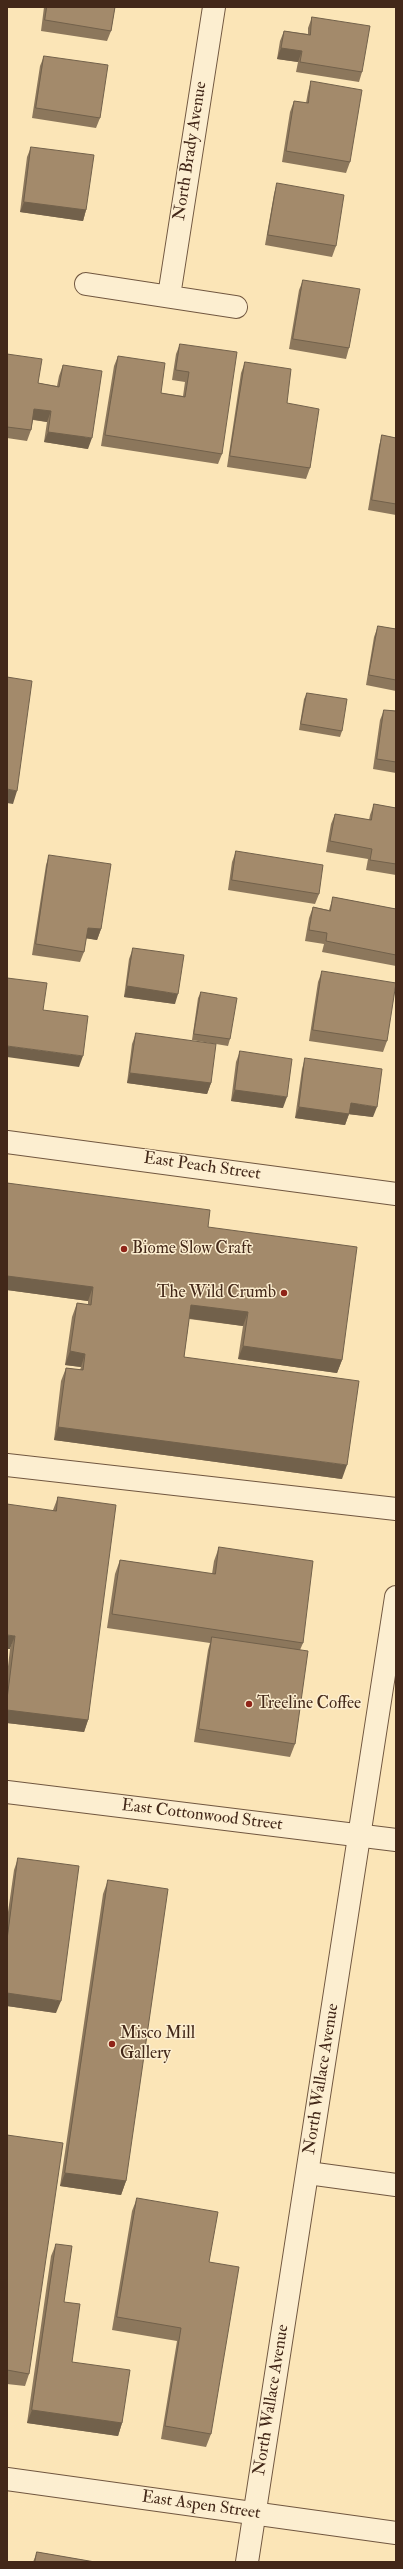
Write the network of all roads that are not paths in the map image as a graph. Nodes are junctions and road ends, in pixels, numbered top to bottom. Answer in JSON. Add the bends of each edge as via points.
{"nodes":[{"id":1,"x":214,"y":7,"type":"edge"},
{"id":2,"x":86,"y":284,"type":"dead end"},
{"id":3,"x":169,"y":296,"type":"junction"},
{"id":4,"x":236,"y":307,"type":"dead end"},
{"id":5,"x":7,"y":1142,"type":"edge"},
{"id":6,"x":396,"y":1194,"type":"edge"},
{"id":7,"x":7,"y":1465,"type":"edge"},
{"id":8,"x":396,"y":1508,"type":"edge"},
{"id":9,"x":396,"y":1597,"type":"edge"},
{"id":10,"x":7,"y":1792,"type":"edge"},
{"id":11,"x":360,"y":1835,"type":"junction"},
{"id":12,"x":396,"y":1840,"type":"edge"},
{"id":13,"x":308,"y":2173,"type":"junction"},
{"id":14,"x":396,"y":2185,"type":"edge"},
{"id":15,"x":7,"y":2479,"type":"edge"},
{"id":16,"x":254,"y":2513,"type":"junction"},
{"id":17,"x":396,"y":2533,"type":"edge"},
{"id":18,"x":246,"y":2562,"type":"edge"}],
"edges":[{"from":1,"to":3,"type":"street","name":"North Brady Avenue"},
{"from":2,"to":3,"type":"street"},
{"from":3,"to":4,"type":"street"},
{"from":5,"to":6,"type":"street","name":"East Peach Street"},
{"from":7,"to":8,"type":"street"},
{"from":9,"to":11,"type":"street","name":"North Wallace Avenue"},
{"from":10,"to":11,"type":"street","name":"East Cottonwood Street"},
{"from":11,"to":12,"type":"street","name":"East Cottonwood Street"},
{"from":11,"to":13,"type":"street","name":"North Wallace Avenue"},
{"from":13,"to":14,"type":"street"},
{"from":13,"to":16,"type":"street","name":"North Wallace Avenue"},
{"from":15,"to":16,"type":"street","name":"East Aspen Street"},
{"from":16,"to":17,"type":"street","name":"East Aspen Street"},
{"from":16,"to":18,"type":"street","name":"North Wallace Avenue"}]}
